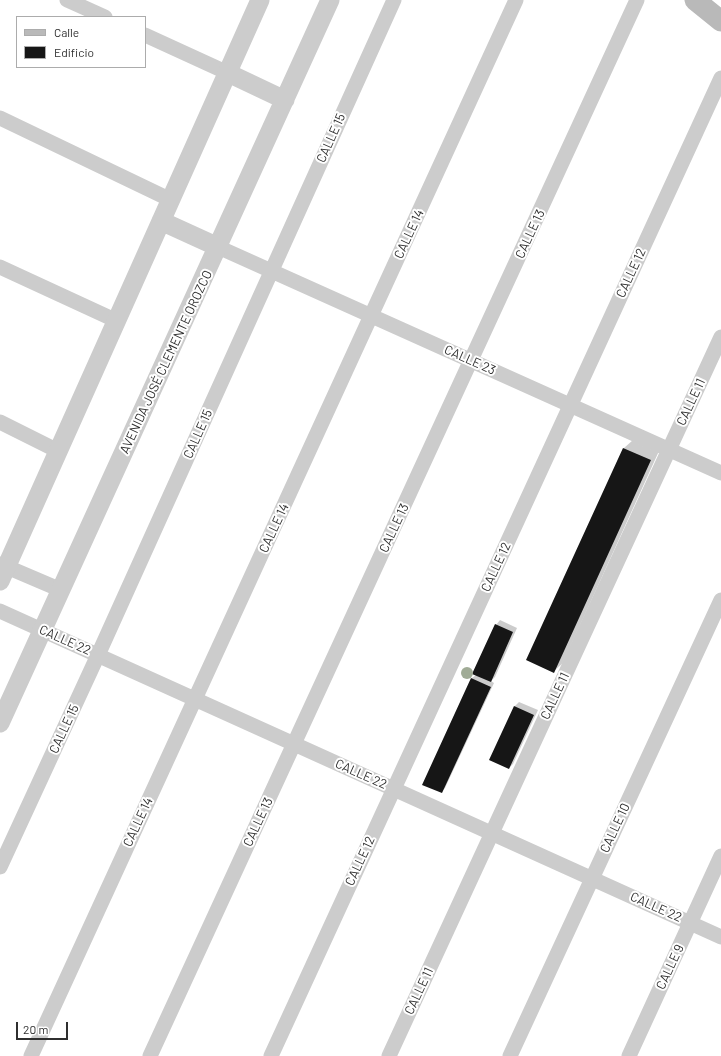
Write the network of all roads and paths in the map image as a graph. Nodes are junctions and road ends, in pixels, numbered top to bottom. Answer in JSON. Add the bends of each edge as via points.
{"nodes":[{"id":1,"x":67,"y":0,"type":"edge"},
{"id":2,"x":260,"y":0,"type":"edge"},
{"id":3,"x":330,"y":0,"type":"edge"},
{"id":4,"x":394,"y":0,"type":"edge"},
{"id":5,"x":516,"y":0,"type":"edge"},
{"id":6,"x":638,"y":0,"type":"edge"},
{"id":7,"x":695,"y":0,"type":"edge"},
{"id":8,"x":102,"y":16,"type":"edge"},
{"id":9,"x":721,"y":21,"type":"edge"},
{"id":10,"x":146,"y":36,"type":"edge"},
{"id":11,"x":228,"y":73,"type":"junction"},
{"id":12,"x":721,"y":78,"type":"edge"},
{"id":13,"x":285,"y":100,"type":"junction"},
{"id":14,"x":0,"y":118,"type":"edge"},
{"id":15,"x":170,"y":200,"type":"junction"},
{"id":16,"x":161,"y":221,"type":"junction"},
{"id":17,"x":218,"y":247,"type":"junction"},
{"id":18,"x":0,"y":267,"type":"edge"},
{"id":19,"x":271,"y":270,"type":"junction"},
{"id":20,"x":371,"y":316,"type":"junction"},
{"id":21,"x":116,"y":321,"type":"junction"},
{"id":22,"x":721,"y":337,"type":"edge"},
{"id":23,"x":471,"y":360,"type":"junction"},
{"id":24,"x":570,"y":405,"type":"junction"},
{"id":25,"x":0,"y":422,"type":"edge"},
{"id":26,"x":669,"y":450,"type":"junction"},
{"id":27,"x":58,"y":451,"type":"junction"},
{"id":28,"x":721,"y":473,"type":"edge"},
{"id":29,"x":2,"y":571,"type":"edge"},
{"id":30,"x":61,"y":590,"type":"junction"},
{"id":31,"x":721,"y":600,"type":"edge"},
{"id":32,"x":0,"y":611,"type":"edge"},
{"id":33,"x":42,"y":630,"type":"junction"},
{"id":34,"x":98,"y":655,"type":"junction"},
{"id":35,"x":195,"y":699,"type":"junction"},
{"id":36,"x":0,"y":723,"type":"edge"},
{"id":37,"x":294,"y":744,"type":"junction"},
{"id":38,"x":394,"y":789,"type":"junction"},
{"id":39,"x":492,"y":834,"type":"junction"},
{"id":40,"x":721,"y":856,"type":"edge"},
{"id":41,"x":0,"y":867,"type":"edge"},
{"id":42,"x":592,"y":879,"type":"junction"},
{"id":43,"x":690,"y":923,"type":"junction"},
{"id":44,"x":721,"y":937,"type":"edge"},
{"id":45,"x":31,"y":1056,"type":"edge"},
{"id":46,"x":150,"y":1056,"type":"edge"},
{"id":47,"x":270,"y":1056,"type":"edge"},
{"id":48,"x":389,"y":1056,"type":"edge"},
{"id":49,"x":510,"y":1056,"type":"edge"},
{"id":50,"x":629,"y":1056,"type":"edge"}],
"edges":[{"from":1,"to":8,"type":"street"},
{"from":2,"to":11,"type":"street"},
{"from":3,"to":13,"type":"street","name":"AVENIDA JOSÉ CLEMENTE OROZCO"},
{"from":4,"to":19,"type":"street","name":"CALLE 15"},
{"from":5,"to":20,"type":"street","name":"CALLE 14"},
{"from":6,"to":23,"type":"street","name":"CALLE 13"},
{"from":7,"to":9,"type":"main road"},
{"from":10,"to":11,"type":"street"},
{"from":11,"to":13,"type":"street"},
{"from":11,"to":15,"type":"street"},
{"from":12,"to":24,"type":"street","name":"CALLE 12"},
{"from":13,"to":17,"type":"street","name":"AVENIDA JOSÉ CLEMENTE OROZCO"},
{"from":14,"to":15,"type":"street"},
{"from":15,"to":16,"type":"street"},
{"from":16,"to":17,"type":"street"},
{"from":16,"to":21,"type":"street"},
{"from":17,"to":19,"type":"street","name":"CALLE 23"},
{"from":17,"to":30,"type":"street","name":"AVENIDA JOSÉ CLEMENTE OROZCO"},
{"from":18,"to":21,"type":"street"},
{"from":19,"to":20,"type":"street","name":"CALLE 23"},
{"from":19,"to":34,"type":"street","name":"CALLE 15"},
{"from":20,"to":23,"type":"street","name":"CALLE 23"},
{"from":20,"to":35,"type":"street","name":"CALLE 14"},
{"from":21,"to":27,"type":"street"},
{"from":22,"to":26,"type":"street","name":"CALLE 11"},
{"from":23,"to":24,"type":"street","name":"CALLE 23"},
{"from":23,"to":37,"type":"street","name":"CALLE 13"},
{"from":24,"to":26,"type":"street","name":"CALLE 23"},
{"from":24,"to":38,"type":"street","name":"CALLE 12"},
{"from":25,"to":27,"type":"street"},
{"from":26,"to":28,"type":"street","name":"CALLE 23"},
{"from":26,"to":39,"type":"street","name":"CALLE 11"},
{"from":27,"to":29,"type":"street"},
{"from":29,"to":30,"type":"street"},
{"from":30,"to":33,"type":"street","name":"AVENIDA JOSÉ CLEMENTE OROZCO"},
{"from":31,"to":42,"type":"street","name":"CALLE 10"},
{"from":32,"to":33,"type":"street","name":"CALLE 22"},
{"from":33,"to":34,"type":"street","name":"CALLE 22"},
{"from":33,"to":36,"type":"street","name":"AVENIDA JOSÉ CLEMENTE OROZCO"},
{"from":34,"to":35,"type":"street","name":"CALLE 22"},
{"from":34,"to":41,"type":"street","name":"CALLE 15"},
{"from":35,"to":37,"type":"street","name":"CALLE 22"},
{"from":35,"to":45,"type":"street","name":"CALLE 14"},
{"from":37,"to":38,"type":"street","name":"CALLE 22"},
{"from":37,"to":46,"type":"street","name":"CALLE 13"},
{"from":38,"to":39,"type":"street","name":"CALLE 22"},
{"from":38,"to":47,"type":"street","name":"CALLE 12"},
{"from":39,"to":42,"type":"street","name":"CALLE 22"},
{"from":39,"to":48,"type":"street","name":"CALLE 11"},
{"from":40,"to":43,"type":"street","name":"CALLE 9"},
{"from":42,"to":43,"type":"street","name":"CALLE 22"},
{"from":42,"to":49,"type":"street","name":"CALLE 10"},
{"from":43,"to":44,"type":"street","name":"CALLE 22"},
{"from":43,"to":50,"type":"street","name":"CALLE 9"}]}
